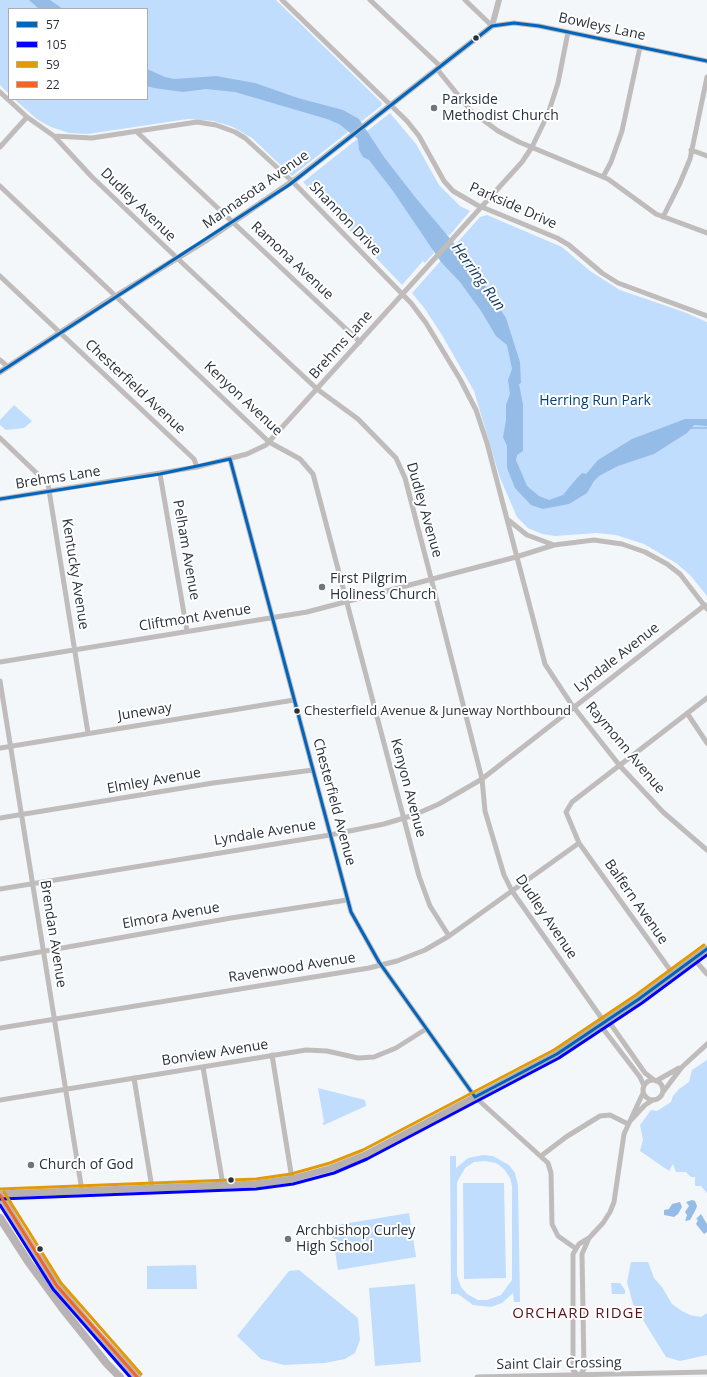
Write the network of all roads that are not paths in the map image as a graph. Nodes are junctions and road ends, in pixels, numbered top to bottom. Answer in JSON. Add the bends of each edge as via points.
{"nodes":[{"id":1,"x":282,"y":0,"type":"edge"},
{"id":2,"x":370,"y":0,"type":"edge"},
{"id":3,"x":465,"y":0,"type":"edge"},
{"id":4,"x":499,"y":0,"type":"edge"},
{"id":5,"x":492,"y":26,"type":"junction"},
{"id":6,"x":568,"y":32,"type":"junction"},
{"id":7,"x":640,"y":47,"type":"junction"},
{"id":8,"x":707,"y":61,"type":"edge"},
{"id":9,"x":438,"y":67,"type":"junction"},
{"id":10,"x":707,"y":76,"type":"edge"},
{"id":11,"x":0,"y":92,"type":"edge"},
{"id":12,"x":8,"y":100,"type":"edge"},
{"id":13,"x":8,"y":100,"type":"edge"},
{"id":14,"x":391,"y":105,"type":"junction"},
{"id":15,"x":26,"y":117,"type":"junction"},
{"id":16,"x":137,"y":132,"type":"junction"},
{"id":17,"x":54,"y":136,"type":"junction"},
{"id":18,"x":0,"y":146,"type":"edge"},
{"id":19,"x":532,"y":147,"type":"junction"},
{"id":20,"x":691,"y":150,"type":"junction"},
{"id":21,"x":707,"y":156,"type":"edge"},
{"id":22,"x":603,"y":177,"type":"junction"},
{"id":23,"x":292,"y":182,"type":"junction"},
{"id":24,"x":0,"y":186,"type":"edge"},
{"id":25,"x":482,"y":207,"type":"junction"},
{"id":26,"x":663,"y":217,"type":"junction"},
{"id":27,"x":233,"y":222,"type":"junction"},
{"id":28,"x":707,"y":233,"type":"edge"},
{"id":29,"x":177,"y":258,"type":"junction"},
{"id":30,"x":0,"y":276,"type":"edge"},
{"id":31,"x":403,"y":294,"type":"junction"},
{"id":32,"x":116,"y":296,"type":"junction"},
{"id":33,"x":707,"y":316,"type":"edge"},
{"id":34,"x":60,"y":333,"type":"junction"},
{"id":35,"x":360,"y":342,"type":"junction"},
{"id":36,"x":0,"y":360,"type":"edge"},
{"id":37,"x":8,"y":367,"type":"junction"},
{"id":38,"x":0,"y":372,"type":"edge"},
{"id":39,"x":317,"y":389,"type":"junction"},
{"id":40,"x":0,"y":438,"type":"edge"},
{"id":41,"x":269,"y":442,"type":"junction"},
{"id":42,"x":230,"y":459,"type":"junction"},
{"id":43,"x":197,"y":467,"type":"junction"},
{"id":44,"x":160,"y":474,"type":"junction"},
{"id":45,"x":50,"y":492,"type":"junction"},
{"id":46,"x":0,"y":499,"type":"edge"},
{"id":47,"x":507,"y":518,"type":"junction"},
{"id":48,"x":554,"y":545,"type":"junction"},
{"id":49,"x":516,"y":557,"type":"junction"},
{"id":50,"x":431,"y":578,"type":"junction"},
{"id":51,"x":347,"y":602,"type":"junction"},
{"id":52,"x":706,"y":607,"type":"edge"},
{"id":53,"x":273,"y":617,"type":"junction"},
{"id":54,"x":187,"y":631,"type":"junction"},
{"id":55,"x":75,"y":650,"type":"junction"},
{"id":56,"x":0,"y":662,"type":"edge"},
{"id":57,"x":0,"y":681,"type":"edge"},
{"id":58,"x":707,"y":698,"type":"edge"},
{"id":59,"x":294,"y":700,"type":"junction"},
{"id":60,"x":574,"y":706,"type":"junction"},
{"id":61,"x":687,"y":713,"type":"junction"},
{"id":62,"x":88,"y":733,"type":"junction"},
{"id":63,"x":707,"y":743,"type":"edge"},
{"id":64,"x":11,"y":746,"type":"junction"},
{"id":65,"x":0,"y":748,"type":"edge"},
{"id":66,"x":620,"y":766,"type":"junction"},
{"id":67,"x":313,"y":770,"type":"junction"},
{"id":68,"x":482,"y":779,"type":"junction"},
{"id":69,"x":21,"y":815,"type":"junction"},
{"id":70,"x":0,"y":818,"type":"edge"},
{"id":71,"x":404,"y":819,"type":"junction"},
{"id":72,"x":330,"y":834,"type":"junction"},
{"id":73,"x":579,"y":843,"type":"junction"},
{"id":74,"x":707,"y":850,"type":"edge"},
{"id":75,"x":33,"y":884,"type":"junction"},
{"id":76,"x":0,"y":889,"type":"edge"},
{"id":77,"x":512,"y":891,"type":"junction"},
{"id":78,"x":347,"y":900,"type":"junction"},
{"id":79,"x":449,"y":936,"type":"junction"},
{"id":80,"x":707,"y":949,"type":"edge"},
{"id":81,"x":44,"y":951,"type":"junction"},
{"id":82,"x":0,"y":959,"type":"edge"},
{"id":83,"x":694,"y":959,"type":"junction"},
{"id":84,"x":381,"y":965,"type":"junction"},
{"id":85,"x":673,"y":974,"type":"junction"},
{"id":86,"x":707,"y":974,"type":"edge"},
{"id":87,"x":55,"y":1020,"type":"junction"},
{"id":88,"x":605,"y":1023,"type":"junction"},
{"id":89,"x":0,"y":1028,"type":"edge"},
{"id":90,"x":426,"y":1029,"type":"junction"},
{"id":91,"x":707,"y":1044,"type":"edge"},
{"id":92,"x":272,"y":1056,"type":"junction"},
{"id":93,"x":203,"y":1067,"type":"junction"},
{"id":94,"x":682,"y":1067,"type":"junction"},
{"id":95,"x":134,"y":1078,"type":"junction"},
{"id":96,"x":655,"y":1080,"type":"junction"},
{"id":97,"x":644,"y":1086,"type":"junction"},
{"id":98,"x":66,"y":1089,"type":"junction"},
{"id":99,"x":662,"y":1092,"type":"junction"},
{"id":100,"x":643,"y":1093,"type":"junction"},
{"id":101,"x":475,"y":1097,"type":"junction"},
{"id":102,"x":0,"y":1100,"type":"edge"},
{"id":103,"x":654,"y":1100,"type":"junction"},
{"id":104,"x":628,"y":1124,"type":"junction"},
{"id":105,"x":542,"y":1156,"type":"junction"},
{"id":106,"x":292,"y":1179,"type":"junction"},
{"id":107,"x":224,"y":1184,"type":"junction"},
{"id":108,"x":152,"y":1188,"type":"junction"},
{"id":109,"x":82,"y":1190,"type":"junction"},
{"id":110,"x":0,"y":1195,"type":"edge"},
{"id":111,"x":0,"y":1218,"type":"edge"},
{"id":112,"x":589,"y":1238,"type":"junction"},
{"id":113,"x":575,"y":1248,"type":"junction"},
{"id":114,"x":705,"y":1374,"type":"edge"},
{"id":115,"x":579,"y":1376,"type":"edge"},
{"id":116,"x":641,"y":1376,"type":"edge"},
{"id":117,"x":120,"y":1377,"type":"edge"},
{"id":118,"x":137,"y":1377,"type":"edge"},
{"id":119,"x":477,"y":1377,"type":"edge"}],
"edges":[{"from":1,"to":14,"type":"street","name":"Parkside Drive"},
{"from":2,"to":9,"type":"street"},
{"from":3,"to":5,"type":"street"},
{"from":4,"to":5,"type":"street"},
{"from":5,"to":6,"type":"street","name":"Bowleys Lane","via":[[524,24]]},
{"from":5,"to":9,"type":"street","name":"Mannasota Avenue"},
{"from":6,"to":7,"type":"street","name":"Bowleys Lane"},
{"from":6,"to":19,"type":"street","name":"Brehms Lane","via":[[551,106]]},
{"from":7,"to":8,"type":"street","name":"Bowleys Lane"},
{"from":7,"to":22,"type":"street","via":[[622,131]]},
{"from":9,"to":14,"type":"street","name":"Mannasota Avenue"},
{"from":9,"to":19,"type":"street","via":[[471,111],[498,131]]},
{"from":10,"to":20,"type":"street"},
{"from":11,"to":12,"type":"street"},
{"from":13,"to":15,"type":"street"},
{"from":14,"to":23,"type":"street","name":"Mannasota Avenue"},
{"from":14,"to":25,"type":"street","name":"Parkside Drive","via":[[419,136],[449,187],[458,195]]},
{"from":15,"to":17,"type":"street"},
{"from":15,"to":18,"type":"street"},
{"from":16,"to":17,"type":"street","name":"Shannon Drive","via":[[92,138]]},
{"from":16,"to":23,"type":"street","name":"Shannon Drive","via":[[197,122],[225,128],[245,138]]},
{"from":16,"to":27,"type":"street","name":"Ramona Avenue"},
{"from":17,"to":29,"type":"street","name":"Dudley Avenue","via":[[91,176]]},
{"from":19,"to":22,"type":"street"},
{"from":19,"to":25,"type":"street","name":"Brehms Lane"},
{"from":20,"to":21,"type":"street"},
{"from":20,"to":26,"type":"street","via":[[680,183]]},
{"from":22,"to":26,"type":"street"},
{"from":23,"to":27,"type":"street","name":"Mannasota Avenue"},
{"from":23,"to":31,"type":"street","name":"Shannon Drive"},
{"from":24,"to":32,"type":"street","name":"Kenyon Avenue"},
{"from":25,"to":31,"type":"street","name":"Brehms Lane"},
{"from":25,"to":33,"type":"street","name":"Parkside Drive","via":[[557,238],[618,283]]},
{"from":26,"to":28,"type":"street"},
{"from":27,"to":29,"type":"street","name":"Mannasota Avenue"},
{"from":27,"to":35,"type":"street","name":"Ramona Avenue"},
{"from":29,"to":32,"type":"street","name":"Mannasota Avenue"},
{"from":29,"to":39,"type":"street","name":"Dudley Avenue"},
{"from":30,"to":34,"type":"street","name":"Chesterfield Avenue"},
{"from":31,"to":35,"type":"street","name":"Brehms Lane"},
{"from":31,"to":47,"type":"street","name":"Shannon Drive","via":[[419,312],[476,410]]},
{"from":32,"to":34,"type":"street","name":"Mannasota Avenue"},
{"from":32,"to":41,"type":"street","name":"Kenyon Avenue"},
{"from":34,"to":37,"type":"street","name":"Mannasota Avenue"},
{"from":34,"to":43,"type":"street","name":"Chesterfield Avenue","via":[[194,459]]},
{"from":35,"to":39,"type":"street","name":"Brehms Lane"},
{"from":36,"to":37,"type":"street"},
{"from":37,"to":38,"type":"street","name":"Mannasota Avenue"},
{"from":39,"to":41,"type":"street","name":"Brehms Lane"},
{"from":39,"to":50,"type":"street","name":"Dudley Avenue","via":[[358,418],[396,458],[402,470]]},
{"from":40,"to":45,"type":"street","name":"Kentucky Avenue","via":[[48,484]]},
{"from":41,"to":42,"type":"street","name":"Brehms Lane","via":[[258,450]]},
{"from":41,"to":51,"type":"street","name":"Kenyon Avenue","via":[[300,459],[313,474]]},
{"from":42,"to":43,"type":"street","name":"Brehms Lane"},
{"from":42,"to":53,"type":"street","name":"Chesterfield Avenue"},
{"from":43,"to":44,"type":"street","name":"Brehms Lane"},
{"from":44,"to":45,"type":"street","name":"Brehms Lane"},
{"from":44,"to":54,"type":"street","name":"Pelham Avenue"},
{"from":45,"to":46,"type":"street","name":"Brehms Lane"},
{"from":45,"to":55,"type":"street","name":"Kentucky Avenue"},
{"from":47,"to":48,"type":"street","via":[[527,535]]},
{"from":47,"to":49,"type":"street","name":"Shannon Drive"},
{"from":48,"to":49,"type":"street","name":"Cliftmont Avenue"},
{"from":48,"to":52,"type":"street","via":[[594,540],[635,547],[680,574]]},
{"from":49,"to":50,"type":"street","name":"Cliftmont Avenue"},
{"from":49,"to":60,"type":"street","name":"Raymonn Avenue","via":[[545,664]]},
{"from":50,"to":51,"type":"street","name":"Cliftmont Avenue"},
{"from":50,"to":68,"type":"street","name":"Dudley Avenue"},
{"from":51,"to":53,"type":"street","name":"Cliftmont Avenue"},
{"from":51,"to":71,"type":"street","name":"Kenyon Avenue"},
{"from":52,"to":60,"type":"street","name":"Lyndale Avenue"},
{"from":53,"to":54,"type":"street","name":"Cliftmont Avenue"},
{"from":53,"to":59,"type":"street","name":"Chesterfield Avenue"},
{"from":54,"to":55,"type":"street","name":"Cliftmont Avenue"},
{"from":55,"to":56,"type":"street","name":"Cliftmont Avenue"},
{"from":55,"to":62,"type":"street","name":"Kentucky Avenue"},
{"from":57,"to":64,"type":"street","name":"Brendan Avenue"},
{"from":58,"to":61,"type":"street"},
{"from":59,"to":62,"type":"street","name":"Juneway"},
{"from":59,"to":67,"type":"street","name":"Chesterfield Avenue"},
{"from":60,"to":66,"type":"street","name":"Raymonn Avenue"},
{"from":60,"to":68,"type":"street","name":"Lyndale Avenue"},
{"from":61,"to":63,"type":"street"},
{"from":61,"to":66,"type":"street"},
{"from":62,"to":64,"type":"street","name":"Juneway"},
{"from":64,"to":65,"type":"street","name":"Juneway"},
{"from":64,"to":69,"type":"street","name":"Brendan Avenue"},
{"from":66,"to":73,"type":"street","via":[[567,808],[567,815]]},
{"from":66,"to":74,"type":"street","name":"Raymonn Avenue","via":[[663,812]]},
{"from":67,"to":69,"type":"street","name":"Elmley Avenue","via":[[220,782]]},
{"from":67,"to":72,"type":"street","name":"Chesterfield Avenue"},
{"from":68,"to":71,"type":"street","name":"Lyndale Avenue","via":[[439,804]]},
{"from":68,"to":77,"type":"street","name":"Dudley Avenue","via":[[489,828],[504,875]]},
{"from":69,"to":70,"type":"street","name":"Elmley Avenue"},
{"from":69,"to":75,"type":"street","name":"Brendan Avenue"},
{"from":71,"to":72,"type":"street","name":"Lyndale Avenue"},
{"from":71,"to":79,"type":"street","name":"Kenyon Avenue","via":[[421,883],[430,906]]},
{"from":72,"to":75,"type":"street","name":"Lyndale Avenue"},
{"from":72,"to":78,"type":"street","name":"Chesterfield Avenue"},
{"from":73,"to":77,"type":"street","name":"Ravenwood Avenue"},
{"from":73,"to":85,"type":"street","name":"Balfern Avenue"},
{"from":75,"to":76,"type":"street","name":"Lyndale Avenue"},
{"from":75,"to":81,"type":"street","name":"Brendan Avenue"},
{"from":77,"to":79,"type":"street","name":"Ravenwood Avenue"},
{"from":77,"to":88,"type":"street","name":"Dudley Avenue"},
{"from":78,"to":81,"type":"street","name":"Elmora Avenue"},
{"from":78,"to":84,"type":"street","name":"Chesterfield Avenue"},
{"from":79,"to":84,"type":"street","name":"Ravenwood Avenue","via":[[417,953]]},
{"from":80,"to":83,"type":"main road"},
{"from":81,"to":82,"type":"street","name":"Elmora Avenue"},
{"from":81,"to":87,"type":"street","name":"Brendan Avenue"},
{"from":83,"to":85,"type":"main road"},
{"from":83,"to":86,"type":"street"},
{"from":84,"to":87,"type":"street","name":"Ravenwood Avenue"},
{"from":84,"to":90,"type":"street","name":"Chesterfield Avenue"},
{"from":85,"to":88,"type":"main road"},
{"from":87,"to":89,"type":"street","name":"Ravenwood Avenue"},
{"from":87,"to":98,"type":"street","name":"Brendan Avenue"},
{"from":88,"to":96,"type":"street","via":[[612,1026],[645,1073]]},
{"from":88,"to":97,"type":"street","via":[[604,1030]]},
{"from":88,"to":101,"type":"main road","via":[[556,1054]]},
{"from":90,"to":92,"type":"street","name":"Bonview Avenue","via":[[374,1058],[358,1058],[318,1050]]},
{"from":90,"to":101,"type":"street","name":"Chesterfield Avenue"},
{"from":91,"to":94,"type":"street"},
{"from":92,"to":93,"type":"street","name":"Bonview Avenue"},
{"from":92,"to":106,"type":"street"},
{"from":93,"to":95,"type":"street","name":"Bonview Avenue"},
{"from":93,"to":107,"type":"street"},
{"from":94,"to":96,"type":"street"},
{"from":94,"to":99,"type":"street"},
{"from":95,"to":98,"type":"street","name":"Bonview Avenue"},
{"from":95,"to":108,"type":"street"},
{"from":96,"to":97,"type":"street","via":[[648,1081]]},
{"from":96,"to":99,"type":"street","via":[[661,1085]]},
{"from":97,"to":100,"type":"street"},
{"from":98,"to":102,"type":"street","name":"Bonview Avenue"},
{"from":98,"to":109,"type":"street","name":"Brendan Avenue"},
{"from":99,"to":103,"type":"street","via":[[660,1097]]},
{"from":100,"to":103,"type":"street","via":[[646,1098]]},
{"from":100,"to":104,"type":"street"},
{"from":101,"to":105,"type":"street","name":"Chesterfield Avenue"},
{"from":101,"to":106,"type":"main road","via":[[365,1155],[332,1168]]},
{"from":103,"to":104,"type":"street","via":[[642,1107]]},
{"from":104,"to":105,"type":"street","via":[[610,1115],[600,1116],[566,1137]]},
{"from":104,"to":112,"type":"street","via":[[624,1134],[614,1202],[605,1221]]},
{"from":105,"to":113,"type":"street","via":[[550,1166],[552,1224],[558,1236]]},
{"from":106,"to":107,"type":"main road","via":[[256,1184]]},
{"from":107,"to":108,"type":"main road"},
{"from":108,"to":109,"type":"main road"},
{"from":109,"to":110,"type":"main road"},
{"from":110,"to":118,"type":"main road","via":[[57,1286]]},
{"from":111,"to":117,"type":"main road","via":[[62,1308]]},
{"from":112,"to":113,"type":"street"},
{"from":112,"to":115,"type":"street","via":[[582,1254],[584,1370]]},
{"from":113,"to":115,"type":"street","via":[[572,1259],[573,1370]]},
{"from":114,"to":116,"type":"street","name":"Saint Clair Crossing"},
{"from":115,"to":116,"type":"street","name":"Saint Clair Crossing"},
{"from":115,"to":119,"type":"street","name":"Saint Clair Crossing"}]}
